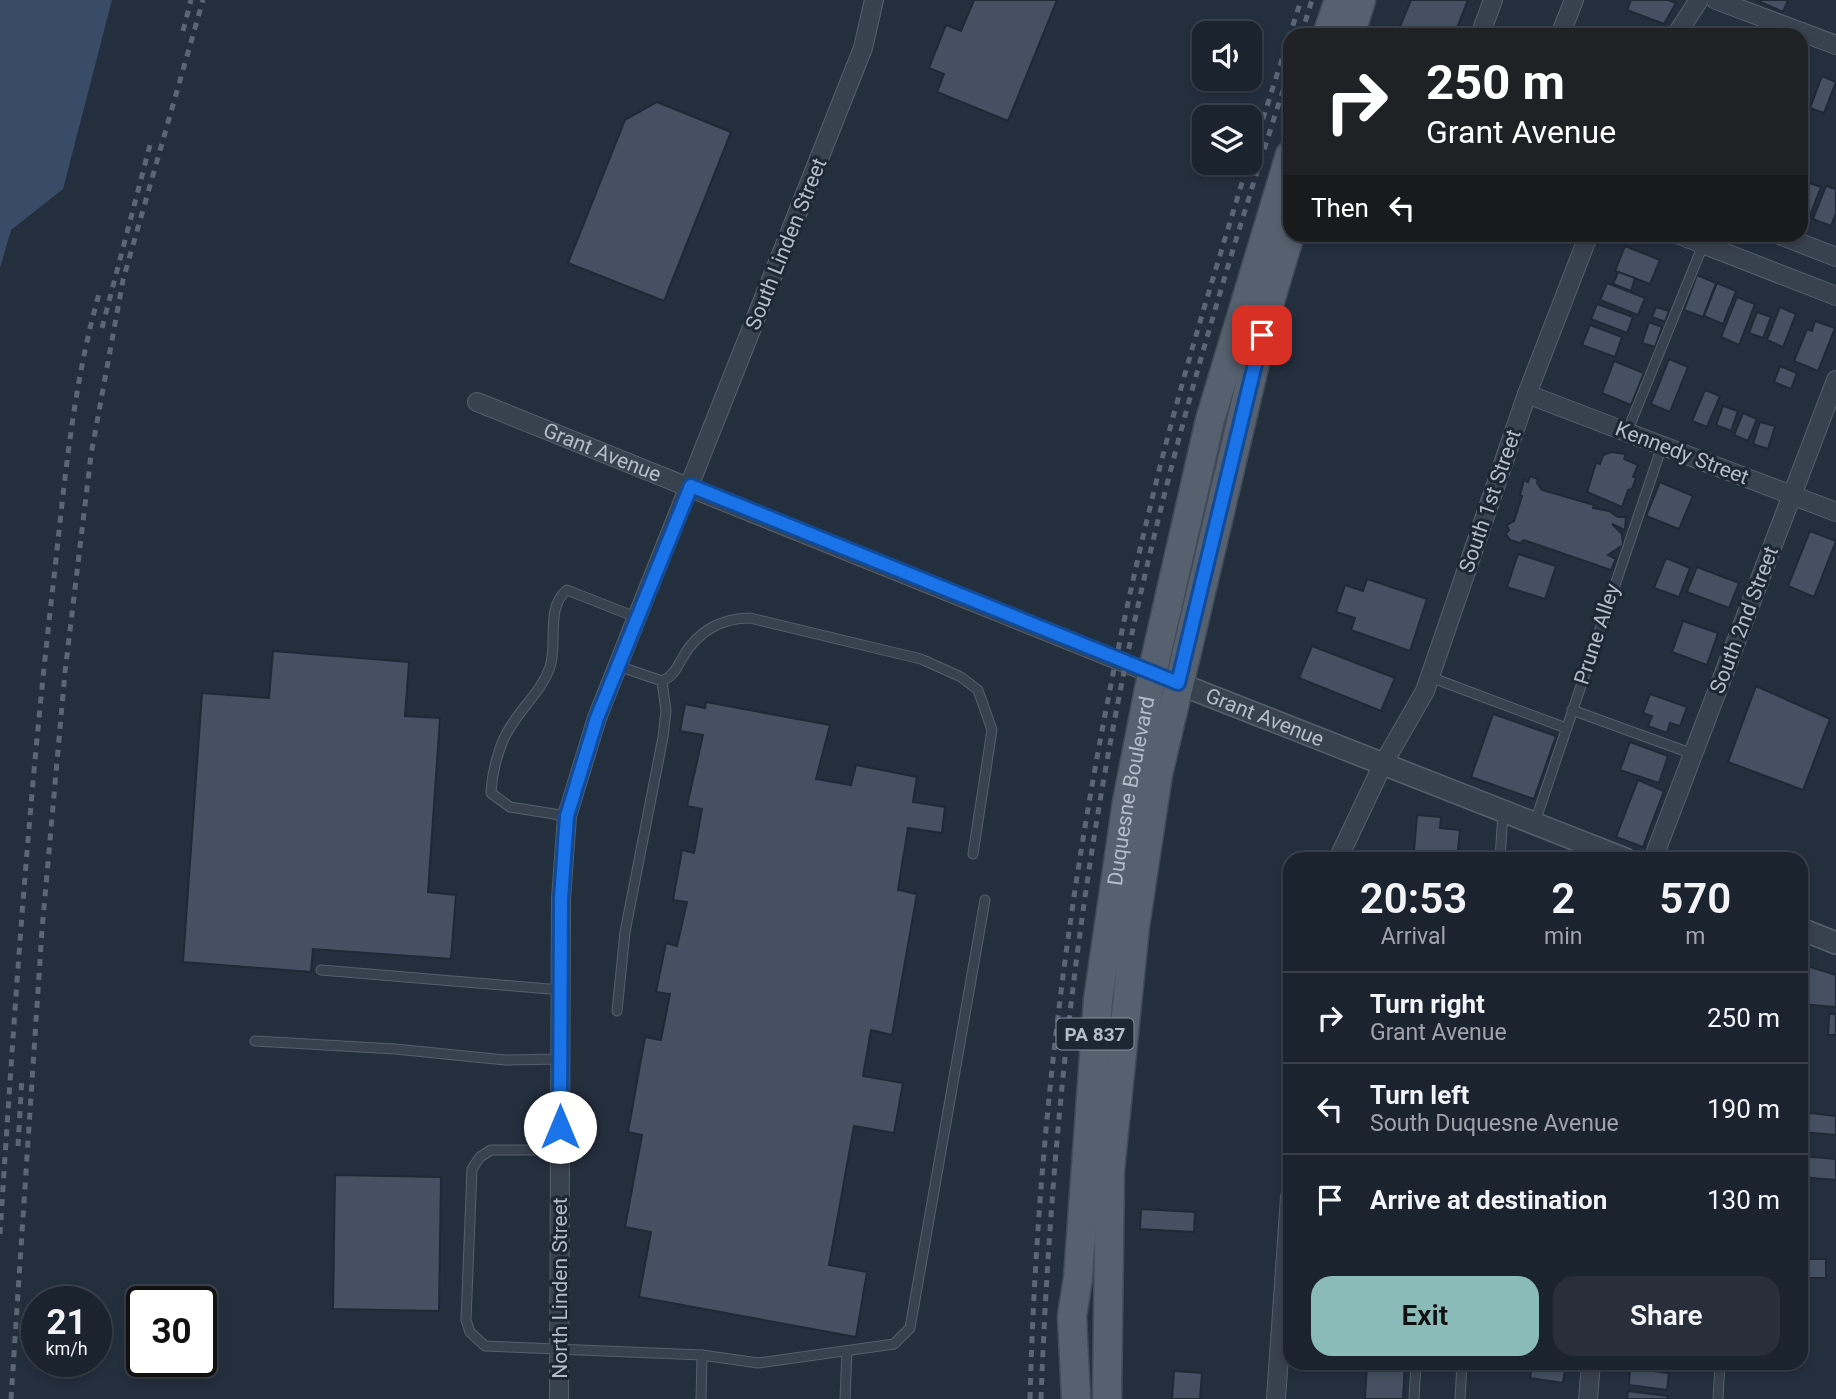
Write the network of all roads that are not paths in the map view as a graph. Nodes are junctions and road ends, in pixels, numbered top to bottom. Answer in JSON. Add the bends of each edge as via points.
{"nodes":[{"id":1,"x":874,"y":0,"type":"edge"},
{"id":2,"x":1339,"y":0,"type":"edge"},
{"id":3,"x":1362,"y":0,"type":"edge"},
{"id":4,"x":1493,"y":0,"type":"edge"},
{"id":5,"x":1574,"y":0,"type":"edge"},
{"id":6,"x":1699,"y":0,"type":"edge"},
{"id":7,"x":1716,"y":0,"type":"edge"},
{"id":8,"x":1329,"y":28,"type":"edge"},
{"id":9,"x":1352,"y":28,"type":"edge"},
{"id":10,"x":1483,"y":28,"type":"edge"},
{"id":11,"x":1563,"y":28,"type":"edge"},
{"id":12,"x":1681,"y":28,"type":"edge"},
{"id":13,"x":1780,"y":28,"type":"edge"},
{"id":14,"x":1808,"y":37,"type":"edge"},
{"id":15,"x":1836,"y":45,"type":"edge"},
{"id":16,"x":1283,"y":178,"type":"edge"},
{"id":17,"x":1288,"y":242,"type":"edge"},
{"id":18,"x":1586,"y":242,"type":"edge"},
{"id":19,"x":1696,"y":242,"type":"edge"},
{"id":20,"x":1798,"y":242,"type":"edge"},
{"id":21,"x":1703,"y":245,"type":"junction"},
{"id":22,"x":1836,"y":257,"type":"edge"},
{"id":23,"x":1836,"y":296,"type":"edge"},
{"id":24,"x":1836,"y":380,"type":"edge"},
{"id":25,"x":1527,"y":394,"type":"junction"},
{"id":26,"x":477,"y":402,"type":"dead end"},
{"id":27,"x":1627,"y":432,"type":"junction"},
{"id":28,"x":1662,"y":446,"type":"junction"},
{"id":29,"x":691,"y":486,"type":"junction"},
{"id":30,"x":1793,"y":494,"type":"junction"},
{"id":31,"x":1836,"y":512,"type":"edge"},
{"id":32,"x":638,"y":618,"type":"junction"},
{"id":33,"x":618,"y":666,"type":"junction"},
{"id":34,"x":1152,"y":674,"type":"junction"},
{"id":35,"x":1430,"y":677,"type":"junction"},
{"id":36,"x":662,"y":681,"type":"junction"},
{"id":37,"x":1178,"y":683,"type":"junction"},
{"id":38,"x":1572,"y":710,"type":"junction"},
{"id":39,"x":1566,"y":728,"type":"junction"},
{"id":40,"x":1693,"y":754,"type":"junction"},
{"id":41,"x":1383,"y":764,"type":"junction"},
{"id":42,"x":1503,"y":810,"type":"junction"},
{"id":43,"x":567,"y":816,"type":"junction"},
{"id":44,"x":1535,"y":822,"type":"junction"},
{"id":45,"x":1341,"y":852,"type":"edge"},
{"id":46,"x":1500,"y":852,"type":"edge"},
{"id":47,"x":1608,"y":852,"type":"edge"},
{"id":48,"x":1656,"y":852,"type":"edge"},
{"id":49,"x":973,"y":854,"type":"dead end"},
{"id":50,"x":985,"y":900,"type":"dead end"},
{"id":51,"x":1808,"y":932,"type":"edge"},
{"id":52,"x":1836,"y":943,"type":"edge"},
{"id":53,"x":321,"y":970,"type":"dead end"},
{"id":54,"x":561,"y":990,"type":"junction"},
{"id":55,"x":617,"y":1012,"type":"dead end"},
{"id":56,"x":255,"y":1041,"type":"dead end"},
{"id":57,"x":560,"y":1059,"type":"junction"},
{"id":58,"x":560,"y":1150,"type":"junction"},
{"id":59,"x":1107,"y":1289,"type":"junction"},
{"id":60,"x":1283,"y":1298,"type":"edge"},
{"id":61,"x":1072,"y":1316,"type":"junction"},
{"id":62,"x":559,"y":1348,"type":"junction"},
{"id":63,"x":847,"y":1351,"type":"junction"},
{"id":64,"x":702,"y":1355,"type":"junction"},
{"id":65,"x":1416,"y":1370,"type":"edge"},
{"id":66,"x":1462,"y":1370,"type":"edge"},
{"id":67,"x":1590,"y":1370,"type":"edge"},
{"id":68,"x":1720,"y":1370,"type":"edge"},
{"id":69,"x":559,"y":1399,"type":"edge"},
{"id":70,"x":701,"y":1399,"type":"edge"},
{"id":71,"x":845,"y":1399,"type":"edge"},
{"id":72,"x":1067,"y":1399,"type":"edge"},
{"id":73,"x":1076,"y":1399,"type":"edge"},
{"id":74,"x":1107,"y":1399,"type":"edge"},
{"id":75,"x":1276,"y":1399,"type":"edge"},
{"id":76,"x":1414,"y":1399,"type":"edge"},
{"id":77,"x":1460,"y":1399,"type":"edge"},
{"id":78,"x":1588,"y":1399,"type":"edge"},
{"id":79,"x":1718,"y":1399,"type":"edge"}],
"edges":[{"from":1,"to":29,"type":"street","name":"South Linden Street","via":[[863,48]]},
{"from":2,"to":8,"type":"main road"},
{"from":3,"to":9,"type":"main road"},
{"from":4,"to":10,"type":"street"},
{"from":5,"to":11,"type":"street"},
{"from":6,"to":12,"type":"street"},
{"from":7,"to":13,"type":"street"},
{"from":14,"to":15,"type":"street"},
{"from":16,"to":34,"type":"main road","name":"Duquesne Boulevard","number":"PA 837","via":[[1210,420]]},
{"from":17,"to":37,"type":"main road","number":"PA 837"},
{"from":18,"to":25,"type":"street","name":"South 1st Street"},
{"from":19,"to":21,"type":"street"},
{"from":20,"to":22,"type":"street"},
{"from":21,"to":23,"type":"street"},
{"from":21,"to":27,"type":"lane"},
{"from":24,"to":30,"type":"street","name":"South 2nd Street"},
{"from":25,"to":27,"type":"street","name":"Kennedy Street"},
{"from":25,"to":35,"type":"street","name":"South 1st Street"},
{"from":26,"to":29,"type":"street","name":"Grant Avenue"},
{"from":27,"to":28,"type":"street","name":"Kennedy Street"},
{"from":28,"to":30,"type":"street","name":"Kennedy Street"},
{"from":28,"to":38,"type":"lane","name":"Prune Alley"},
{"from":29,"to":32,"type":"street","name":"North Linden Street"},
{"from":29,"to":34,"type":"street","name":"Grant Avenue"},
{"from":30,"to":31,"type":"street","name":"Kennedy Street"},
{"from":30,"to":40,"type":"street","name":"South 2nd Street"},
{"from":32,"to":33,"type":"street","name":"North Linden Street"},
{"from":32,"to":43,"type":"lane","via":[[567,590],[559,597],[554,614],[551,665],[509,729],[491,793],[510,807]]},
{"from":33,"to":36,"type":"lane"},
{"from":33,"to":43,"type":"street","name":"North Linden Street","via":[[582,761]]},
{"from":34,"to":37,"type":"street","name":"Grant Avenue"},
{"from":34,"to":61,"type":"main road","name":"Duquesne Boulevard","number":"PA 837","via":[[1127,802],[1098,1000]]},
{"from":35,"to":39,"type":"lane"},
{"from":35,"to":41,"type":"street","name":"South 1st Street"},
{"from":36,"to":49,"type":"lane","via":[[676,670],[695,638],[736,618],[883,649],[961,677],[978,690],[992,730]]},
{"from":36,"to":55,"type":"lane","via":[[663,737],[625,932]]},
{"from":37,"to":41,"type":"street","name":"Grant Avenue"},
{"from":37,"to":59,"type":"main road","name":"Duquesne Boulevard","number":"PA 837","via":[[1158,774],[1135,926],[1110,1170]]},
{"from":38,"to":39,"type":"lane","name":"Prune Alley"},
{"from":38,"to":40,"type":"lane"},
{"from":39,"to":44,"type":"lane","name":"Prune Alley"},
{"from":40,"to":48,"type":"street","name":"South 2nd Street"},
{"from":41,"to":42,"type":"street","name":"Grant Avenue"},
{"from":41,"to":45,"type":"street","name":"South 1st Street"},
{"from":42,"to":44,"type":"street","name":"Grant Avenue"},
{"from":42,"to":46,"type":"lane"},
{"from":43,"to":54,"type":"street","name":"North Linden Street"},
{"from":44,"to":47,"type":"street","name":"Grant Avenue"},
{"from":50,"to":63,"type":"lane","via":[[910,1328],[894,1345]]},
{"from":51,"to":52,"type":"street"},
{"from":53,"to":54,"type":"lane"},
{"from":54,"to":57,"type":"street","name":"North Linden Street"},
{"from":56,"to":57,"type":"lane","via":[[505,1060]]},
{"from":57,"to":58,"type":"street","name":"North Linden Street"},
{"from":58,"to":62,"type":"street","name":"North Linden Street"},
{"from":58,"to":62,"type":"lane","via":[[491,1150],[471,1169],[466,1320],[470,1332],[485,1346]]},
{"from":59,"to":61,"type":"main road","via":[[1088,1295]]},
{"from":59,"to":74,"type":"main road","name":"Duquesne Boulevard","number":"PA 837"},
{"from":60,"to":75,"type":"street"},
{"from":61,"to":72,"type":"main road"},
{"from":61,"to":73,"type":"main road","name":"Duquesne Boulevard","number":"PA 837"},
{"from":62,"to":64,"type":"lane"},
{"from":62,"to":69,"type":"street","name":"North Linden Street"},
{"from":63,"to":64,"type":"lane","via":[[758,1363]]},
{"from":63,"to":71,"type":"lane"},
{"from":64,"to":70,"type":"lane"},
{"from":65,"to":76,"type":"lane"},
{"from":66,"to":77,"type":"lane"},
{"from":67,"to":78,"type":"street"},
{"from":68,"to":79,"type":"lane"}]}
